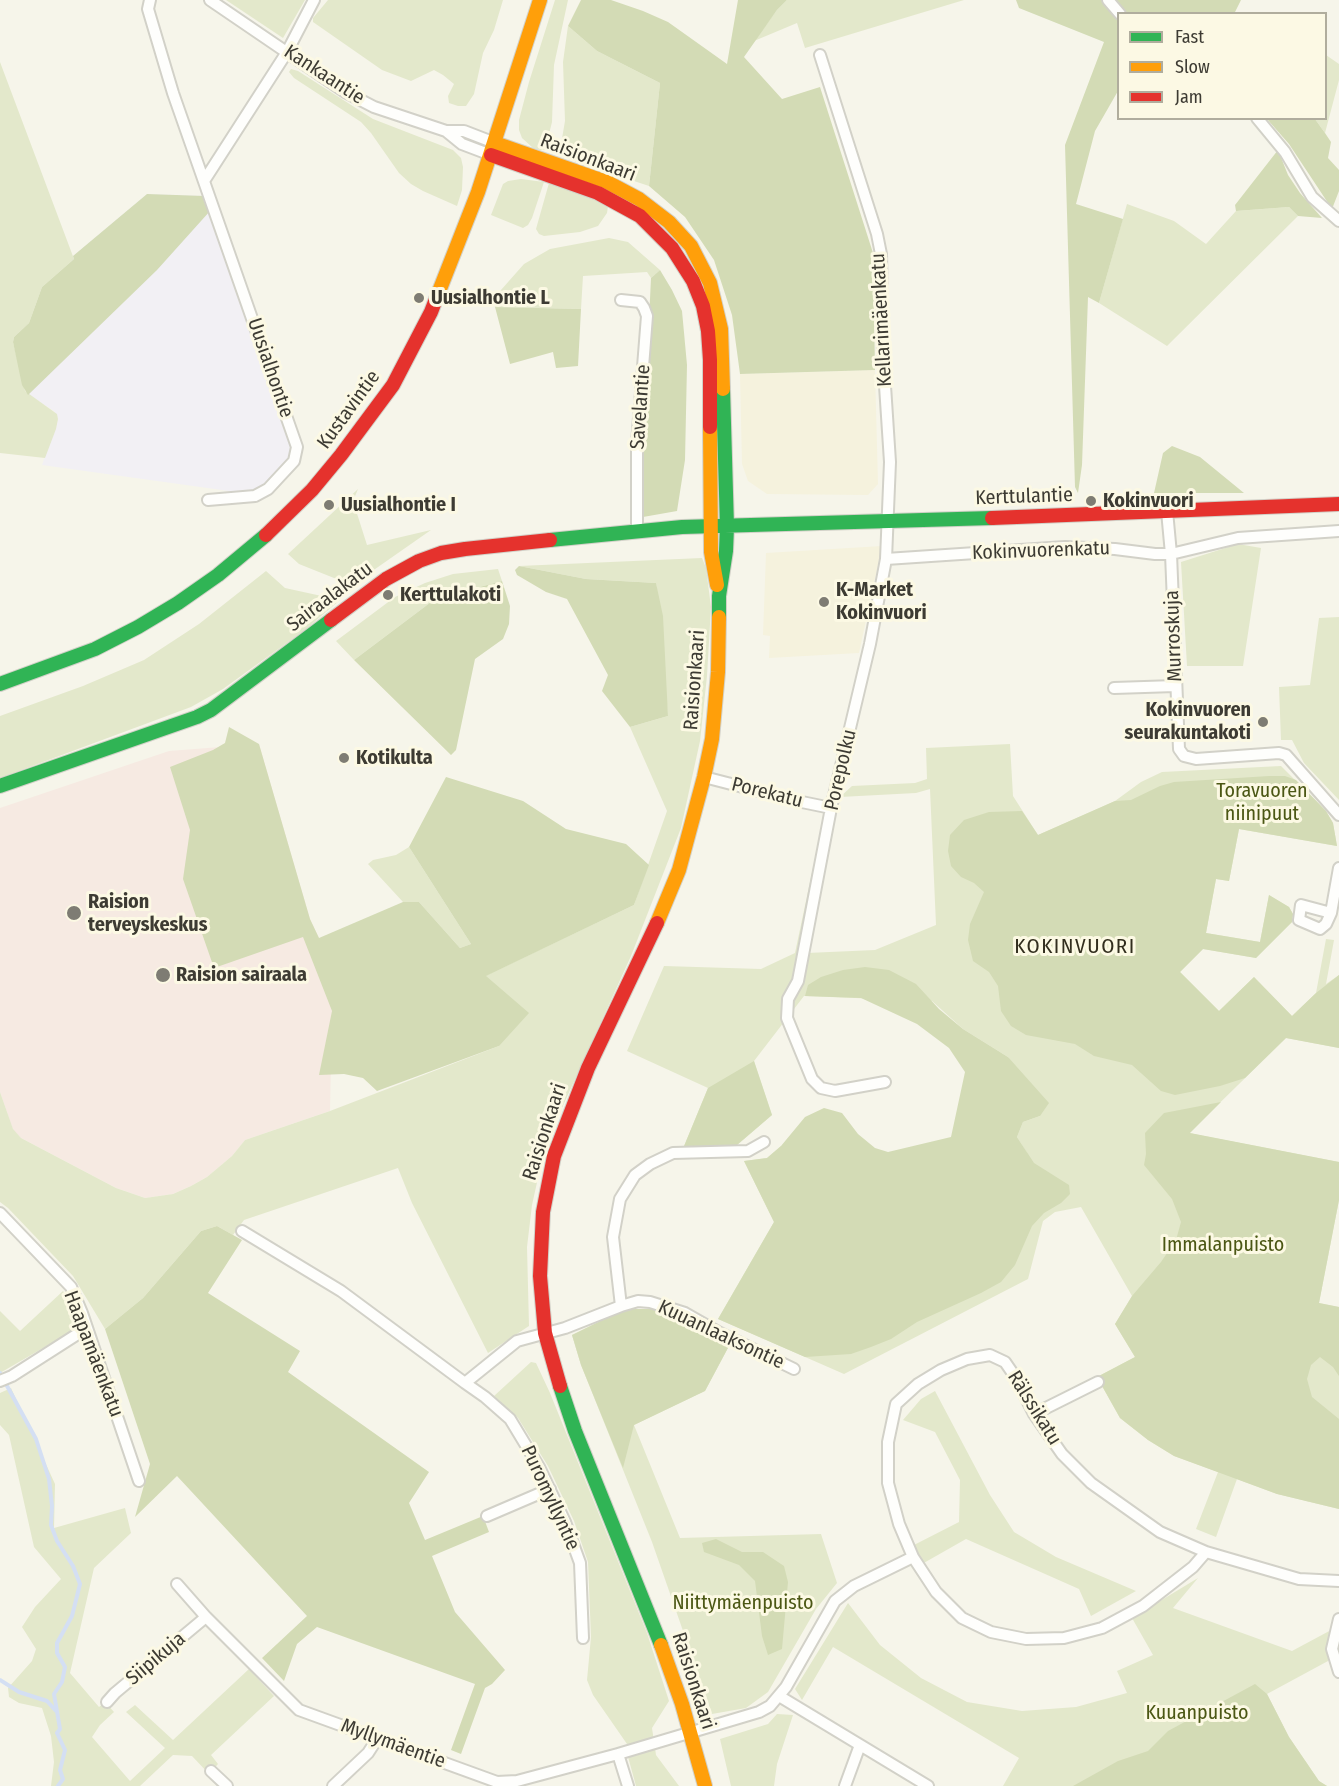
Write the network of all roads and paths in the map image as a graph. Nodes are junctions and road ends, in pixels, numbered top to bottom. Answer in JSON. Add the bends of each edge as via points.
{"nodes":[{"id":1,"x":150,"y":0,"type":"edge"},
{"id":2,"x":210,"y":0,"type":"edge"},
{"id":3,"x":314,"y":0,"type":"edge"},
{"id":4,"x":540,"y":0,"type":"edge"},
{"id":5,"x":1108,"y":0,"type":"edge"},
{"id":6,"x":1118,"y":12,"type":"edge"},
{"id":7,"x":287,"y":52,"type":"junction"},
{"id":8,"x":820,"y":55,"type":"dead end"},
{"id":9,"x":1259,"y":120,"type":"edge"},
{"id":10,"x":493,"y":149,"type":"junction"},
{"id":11,"x":204,"y":181,"type":"junction"},
{"id":12,"x":1339,"y":221,"type":"edge"},
{"id":13,"x":621,"y":300,"type":"dead end"},
{"id":14,"x":208,"y":500,"type":"dead end"},
{"id":15,"x":1339,"y":504,"type":"edge"},
{"id":16,"x":1167,"y":512,"type":"junction"},
{"id":17,"x":888,"y":522,"type":"junction"},
{"id":18,"x":728,"y":526,"type":"junction"},
{"id":19,"x":711,"y":527,"type":"junction"},
{"id":20,"x":1339,"y":531,"type":"edge"},
{"id":21,"x":637,"y":532,"type":"junction"},
{"id":22,"x":1171,"y":554,"type":"junction"},
{"id":23,"x":886,"y":559,"type":"junction"},
{"id":24,"x":719,"y":596,"type":"junction"},
{"id":25,"x":0,"y":684,"type":"edge"},
{"id":26,"x":1175,"y":686,"type":"junction"},
{"id":27,"x":1114,"y":688,"type":"dead end"},
{"id":28,"x":704,"y":777,"type":"junction"},
{"id":29,"x":0,"y":786,"type":"edge"},
{"id":30,"x":831,"y":808,"type":"junction"},
{"id":31,"x":1339,"y":815,"type":"edge"},
{"id":32,"x":1339,"y":868,"type":"edge"},
{"id":33,"x":1331,"y":913,"type":"dead end"},
{"id":34,"x":885,"y":1082,"type":"dead end"},
{"id":35,"x":764,"y":1142,"type":"dead end"},
{"id":36,"x":0,"y":1213,"type":"edge"},
{"id":37,"x":242,"y":1231,"type":"dead end"},
{"id":38,"x":621,"y":1306,"type":"junction"},
{"id":39,"x":87,"y":1328,"type":"junction"},
{"id":40,"x":545,"y":1333,"type":"junction"},
{"id":41,"x":794,"y":1369,"type":"dead end"},
{"id":42,"x":0,"y":1381,"type":"edge"},
{"id":43,"x":1098,"y":1382,"type":"dead end"},
{"id":44,"x":465,"y":1383,"type":"junction"},
{"id":45,"x":1034,"y":1414,"type":"junction"},
{"id":46,"x":139,"y":1481,"type":"dead end"},
{"id":47,"x":550,"y":1489,"type":"junction"},
{"id":48,"x":487,"y":1516,"type":"dead end"},
{"id":49,"x":1206,"y":1552,"type":"junction"},
{"id":50,"x":913,"y":1557,"type":"junction"},
{"id":51,"x":1339,"y":1581,"type":"edge"},
{"id":52,"x":177,"y":1584,"type":"dead end"},
{"id":53,"x":206,"y":1617,"type":"junction"},
{"id":54,"x":1339,"y":1618,"type":"edge"},
{"id":55,"x":583,"y":1638,"type":"dead end"},
{"id":56,"x":1339,"y":1672,"type":"edge"},
{"id":57,"x":779,"y":1696,"type":"junction"},
{"id":58,"x":107,"y":1702,"type":"dead end"},
{"id":59,"x":690,"y":1733,"type":"junction"},
{"id":60,"x":377,"y":1739,"type":"junction"},
{"id":61,"x":860,"y":1745,"type":"junction"},
{"id":62,"x":618,"y":1754,"type":"junction"},
{"id":63,"x":211,"y":1771,"type":"dead end"},
{"id":64,"x":514,"y":1784,"type":"edge"},
{"id":65,"x":227,"y":1786,"type":"edge"},
{"id":66,"x":333,"y":1786,"type":"edge"},
{"id":67,"x":628,"y":1786,"type":"edge"},
{"id":68,"x":705,"y":1786,"type":"edge"},
{"id":69,"x":845,"y":1786,"type":"edge"},
{"id":70,"x":928,"y":1786,"type":"edge"}],
"edges":[{"from":1,"to":11,"type":"street","name":"Uusialhontie","via":[[148,9]]},
{"from":2,"to":7,"type":"street","name":"Kankaantie"},
{"from":3,"to":7,"type":"street"},
{"from":4,"to":10,"type":"main road","name":"Kustavintie"},
{"from":5,"to":6,"type":"street"},
{"from":7,"to":10,"type":"street","name":"Kankaantie","via":[[345,92],[374,106],[446,131],[462,144]]},
{"from":7,"to":11,"type":"street"},
{"from":8,"to":17,"type":"street","name":"Kellarimäenkatu","via":[[881,254],[890,462]]},
{"from":9,"to":12,"type":"street","via":[[1285,152],[1312,196]]},
{"from":10,"to":18,"type":"main road","name":"Raisionkaari","via":[[607,182],[639,199],[669,222],[691,246],[710,283],[721,329]]},
{"from":10,"to":19,"type":"main road","name":"Raisionkaari","via":[[620,203],[658,232],[682,263],[699,298],[708,331]]},
{"from":10,"to":25,"type":"main road","name":"Kustavintie","via":[[419,339],[369,419],[312,490],[254,546],[178,603],[95,648]]},
{"from":11,"to":14,"type":"street","name":"Uusialhontie","via":[[297,447],[294,461],[268,489],[255,496]]},
{"from":13,"to":21,"type":"street","name":"Savelantie","via":[[640,303],[646,316],[637,443]]},
{"from":15,"to":16,"type":"main road","name":"Kerttulantie"},
{"from":16,"to":17,"type":"main road","name":"Kerttulantie"},
{"from":16,"to":22,"type":"street","name":"Murroskuja"},
{"from":17,"to":18,"type":"main road","name":"Kerttulantie"},
{"from":17,"to":23,"type":"street"},
{"from":18,"to":19,"type":"main road","name":"Kerttulantie"},
{"from":18,"to":24,"type":"main road","name":"Raisionkaari"},
{"from":19,"to":21,"type":"main road","name":"Sairaalakatu"},
{"from":19,"to":24,"type":"main road","name":"Raisionkaari"},
{"from":20,"to":22,"type":"street","name":"Kokinvuorenkatu","via":[[1238,538]]},
{"from":21,"to":29,"type":"main road","name":"Sairaalakatu","via":[[465,549],[419,561],[359,598],[211,710]]},
{"from":22,"to":23,"type":"street","name":"Kokinvuorenkatu","via":[[1065,547]]},
{"from":22,"to":26,"type":"street","name":"Murroskuja"},
{"from":23,"to":30,"type":"street","name":"Porepolku"},
{"from":24,"to":28,"type":"main road","name":"Raisionkaari","via":[[716,708]]},
{"from":26,"to":27,"type":"street"},
{"from":26,"to":31,"type":"street","name":"Murroskuja","via":[[1179,749],[1184,756],[1196,759],[1286,755]]},
{"from":28,"to":30,"type":"street","name":"Porekatu"},
{"from":28,"to":40,"type":"main road","name":"Raisionkaari","via":[[679,870],[588,1068],[554,1156],[540,1245]]},
{"from":30,"to":34,"type":"street","name":"Porepolku","via":[[798,981],[788,999],[787,1018],[812,1079],[821,1088],[835,1091]]},
{"from":32,"to":33,"type":"street"},
{"from":35,"to":38,"type":"street","via":[[748,1151],[673,1153],[634,1175],[620,1199],[613,1237]]},
{"from":36,"to":39,"type":"street","name":"Haapamäenkatu","via":[[71,1287]]},
{"from":37,"to":44,"type":"street","name":"Puromyllyntie","via":[[341,1291]]},
{"from":38,"to":40,"type":"street","name":"Kuuanlaaksontie"},
{"from":38,"to":41,"type":"street","name":"Kuuanlaaksontie","via":[[638,1301],[664,1305]]},
{"from":39,"to":42,"type":"street"},
{"from":39,"to":46,"type":"street","name":"Haapamäenkatu"},
{"from":40,"to":44,"type":"street","via":[[517,1341]]},
{"from":40,"to":59,"type":"main road","name":"Raisionkaari","via":[[575,1431],[662,1647]]},
{"from":43,"to":45,"type":"street"},
{"from":44,"to":47,"type":"street","name":"Puromyllyntie","via":[[510,1419]]},
{"from":45,"to":49,"type":"street","name":"Rälssikatu","via":[[1062,1454],[1091,1483],[1160,1532]]},
{"from":45,"to":50,"type":"street","name":"Rälssikatu","via":[[1005,1362],[990,1355],[941,1370],[896,1404],[888,1442],[888,1483]]},
{"from":47,"to":48,"type":"street"},
{"from":47,"to":55,"type":"street","name":"Puromyllyntie","via":[[580,1563]]},
{"from":49,"to":50,"type":"street","name":"Rälssikatu","via":[[1143,1606],[1102,1628],[1064,1638],[1026,1639],[991,1632],[962,1618],[936,1592]]},
{"from":49,"to":51,"type":"street","name":"Rälssikatu","via":[[1299,1579]]},
{"from":50,"to":57,"type":"street","via":[[854,1586],[835,1601]]},
{"from":52,"to":53,"type":"street","name":"Myllymäentie"},
{"from":53,"to":58,"type":"street","name":"Siipikuja"},
{"from":53,"to":60,"type":"street","name":"Myllymäentie","via":[[299,1710]]},
{"from":54,"to":56,"type":"street","via":[[1332,1648]]},
{"from":57,"to":59,"type":"street","name":"Myllymäentie","via":[[759,1712]]},
{"from":57,"to":61,"type":"street"},
{"from":59,"to":62,"type":"street","name":"Myllymäentie"},
{"from":59,"to":68,"type":"main road","name":"Raisionkaari"},
{"from":60,"to":64,"type":"street","name":"Myllymäentie","via":[[497,1782]]},
{"from":60,"to":66,"type":"street","via":[[369,1753]]},
{"from":61,"to":69,"type":"street"},
{"from":61,"to":70,"type":"street"},
{"from":62,"to":64,"type":"street","name":"Myllymäentie"},
{"from":62,"to":67,"type":"street"},
{"from":63,"to":65,"type":"street"}]}
